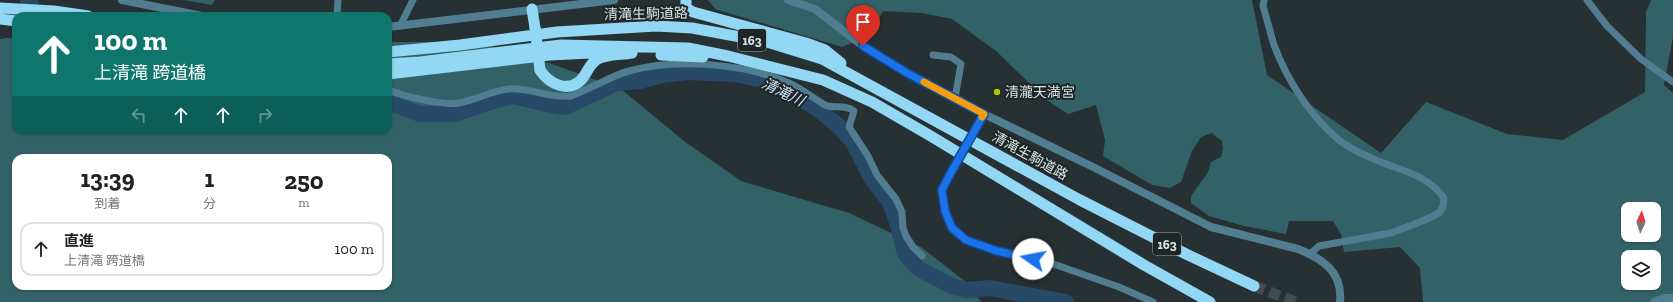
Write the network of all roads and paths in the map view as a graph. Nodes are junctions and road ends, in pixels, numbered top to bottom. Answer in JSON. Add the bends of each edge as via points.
{"nodes":[{"id":1,"x":122,"y":0,"type":"edge"},
{"id":2,"x":338,"y":0,"type":"edge"},
{"id":3,"x":413,"y":0,"type":"edge"},
{"id":4,"x":614,"y":0,"type":"edge"},
{"id":5,"x":686,"y":0,"type":"edge"},
{"id":6,"x":788,"y":0,"type":"edge"},
{"id":7,"x":1264,"y":0,"type":"edge"},
{"id":8,"x":1587,"y":0,"type":"edge"},
{"id":9,"x":0,"y":8,"type":"edge"},
{"id":10,"x":532,"y":9,"type":"junction"},
{"id":11,"x":61,"y":12,"type":"edge"},
{"id":12,"x":182,"y":12,"type":"edge"},
{"id":13,"x":337,"y":12,"type":"edge"},
{"id":14,"x":0,"y":19,"type":"edge"},
{"id":15,"x":12,"y":20,"type":"edge"},
{"id":16,"x":400,"y":26,"type":"junction"},
{"id":17,"x":392,"y":27,"type":"edge"},
{"id":18,"x":392,"y":52,"type":"edge"},
{"id":19,"x":632,"y":53,"type":"junction"},
{"id":20,"x":572,"y":54,"type":"junction"},
{"id":21,"x":933,"y":55,"type":"dead end"},
{"id":22,"x":728,"y":56,"type":"junction"},
{"id":23,"x":392,"y":64,"type":"edge"},
{"id":24,"x":588,"y":68,"type":"junction"},
{"id":25,"x":392,"y":74,"type":"edge"},
{"id":26,"x":1673,"y":82,"type":"edge"},
{"id":27,"x":870,"y":85,"type":"junction"},
{"id":28,"x":392,"y":92,"type":"edge"},
{"id":29,"x":955,"y":98,"type":"junction"},
{"id":30,"x":984,"y":114,"type":"junction"},
{"id":31,"x":1310,"y":254,"type":"junction"},
{"id":32,"x":922,"y":256,"type":"dead end"},
{"id":33,"x":1254,"y":286,"type":"tunnel mouth"},
{"id":34,"x":1673,"y":298,"type":"edge"},
{"id":35,"x":1153,"y":302,"type":"edge"},
{"id":36,"x":1210,"y":302,"type":"edge"},
{"id":37,"x":1340,"y":302,"type":"edge"},
{"id":38,"x":1654,"y":302,"type":"edge"}],
"edges":[{"from":1,"to":12,"type":"street"},
{"from":2,"to":13,"type":"street"},
{"from":3,"to":16,"type":"street"},
{"from":4,"to":10,"type":"street"},
{"from":5,"to":27,"type":"highway","number":"163","via":[[686,8],[693,12],[753,27],[825,50]]},
{"from":6,"to":29,"type":"street","via":[[815,10],[863,46]]},
{"from":7,"to":31,"type":"street","via":[[1263,6],[1274,45],[1311,111],[1340,141],[1361,154],[1427,180],[1444,198],[1439,213],[1425,220],[1391,233],[1319,246]]},
{"from":8,"to":26,"type":"street","via":[[1607,26],[1641,59]]},
{"from":9,"to":11,"type":"highway"},
{"from":10,"to":16,"type":"street"},
{"from":10,"to":24,"type":"highway","bridge":true,"via":[[540,70],[550,82],[564,86],[577,83]]},
{"from":14,"to":15,"type":"highway"},
{"from":16,"to":17,"type":"street"},
{"from":18,"to":27,"type":"highway","name":"清滝生駒道路","number":"163","via":[[557,32],[656,26],[692,28],[767,42],[822,59]]},
{"from":19,"to":20,"type":"highway"},
{"from":19,"to":22,"type":"highway","via":[[710,58]]},
{"from":19,"to":24,"type":"highway","via":[[603,57]]},
{"from":20,"to":24,"type":"highway","via":[[582,58]]},
{"from":20,"to":25,"type":"highway"},
{"from":21,"to":29,"type":"street","via":[[951,57],[961,64]]},
{"from":22,"to":23,"type":"highway","number":"163","via":[[688,48],[561,45]]},
{"from":22,"to":36,"type":"highway","number":"163","via":[[823,80],[872,102]]},
{"from":27,"to":33,"type":"highway","name":"清滝生駒道路","number":"163","via":[[1080,200]]},
{"from":28,"to":32,"type":"street","via":[[439,102],[459,103],[495,91],[510,89],[572,96],[627,72],[653,65],[702,65],[763,74],[801,90],[827,106],[850,107],[854,110],[849,127],[877,175],[896,200],[902,212],[906,236]]},
{"from":29,"to":30,"type":"street"},
{"from":30,"to":31,"type":"street","via":[[1211,227]]},
{"from":30,"to":35,"type":"street","bridge":true,"via":[[942,190],[945,211],[952,228],[966,240],[997,251],[1044,261]]},
{"from":31,"to":37,"type":"street","via":[[1327,264],[1336,277],[1340,286]]},
{"from":34,"to":38,"type":"street"}]}
